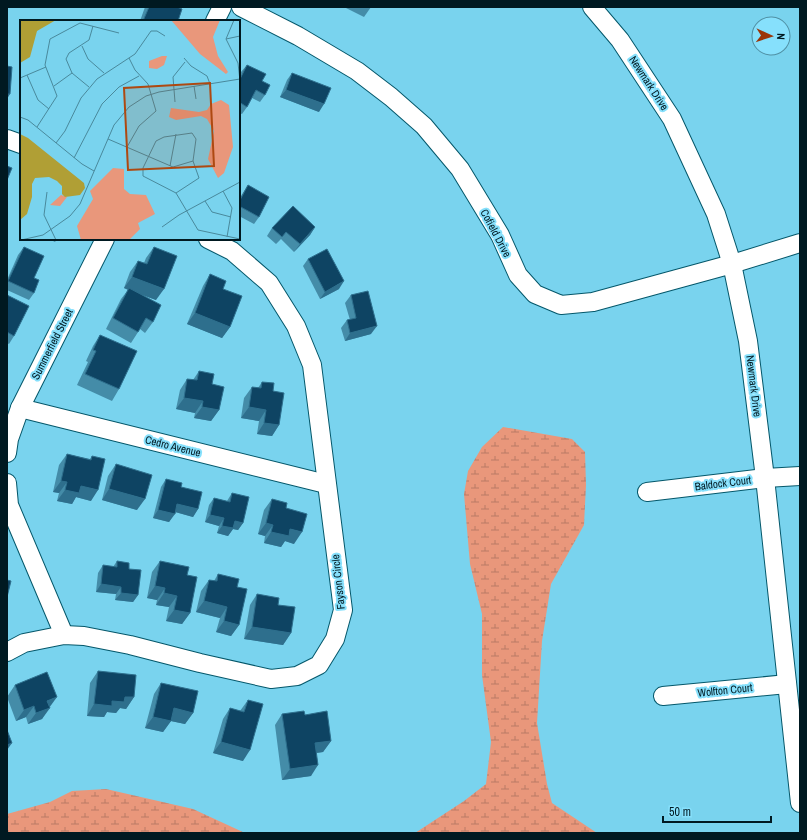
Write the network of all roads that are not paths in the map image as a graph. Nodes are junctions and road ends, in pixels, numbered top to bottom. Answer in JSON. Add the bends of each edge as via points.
{"nodes":[{"id":1,"x":222,"y":7,"type":"edge"},
{"id":2,"x":241,"y":7,"type":"edge"},
{"id":3,"x":592,"y":7,"type":"edge"},
{"id":4,"x":216,"y":20,"type":"edge"},
{"id":5,"x":7,"y":139,"type":"edge"},
{"id":6,"x":20,"y":144,"type":"edge"},
{"id":7,"x":104,"y":240,"type":"edge"},
{"id":8,"x":210,"y":240,"type":"edge"},
{"id":9,"x":800,"y":243,"type":"edge"},
{"id":10,"x":732,"y":264,"type":"junction"},
{"id":11,"x":20,"y":408,"type":"junction"},
{"id":12,"x":7,"y":453,"type":"edge"},
{"id":13,"x":800,"y":476,"type":"edge"},
{"id":14,"x":765,"y":478,"type":"junction"},
{"id":15,"x":7,"y":483,"type":"edge"},
{"id":16,"x":326,"y":484,"type":"junction"},
{"id":17,"x":647,"y":492,"type":"dead end"},
{"id":18,"x":64,"y":635,"type":"junction"},
{"id":19,"x":7,"y":652,"type":"edge"},
{"id":20,"x":787,"y":684,"type":"junction"},
{"id":21,"x":663,"y":696,"type":"dead end"},
{"id":22,"x":800,"y":803,"type":"edge"}],
"edges":[{"from":1,"to":4,"type":"street"},
{"from":2,"to":10,"type":"street","name":"Cofield Drive","via":[[298,36],[357,71],[424,126],[460,169],[500,235],[518,275],[535,294],[561,305],[593,302]]},
{"from":3,"to":10,"type":"street","name":"Newmark Drive","via":[[620,40],[672,119],[716,214]]},
{"from":5,"to":6,"type":"street"},
{"from":7,"to":11,"type":"street","name":"Summerfield Street"},
{"from":8,"to":16,"type":"street","name":"Fayson Circle","via":[[232,251],[269,283],[296,326],[312,365]]},
{"from":9,"to":10,"type":"street","name":"Cofield Drive"},
{"from":10,"to":14,"type":"street","name":"Newmark Drive","via":[[748,341]]},
{"from":11,"to":12,"type":"street","name":"Summerfield Street"},
{"from":11,"to":16,"type":"street","name":"Cedro Avenue"},
{"from":13,"to":14,"type":"street","name":"Baldock Court"},
{"from":14,"to":17,"type":"street","name":"Baldock Court"},
{"from":14,"to":20,"type":"street","name":"Newmark Drive"},
{"from":15,"to":18,"type":"street","via":[[9,505]]},
{"from":16,"to":18,"type":"street","name":"Fayson Circle","via":[[343,610],[335,639],[319,664],[297,676],[271,679],[130,645],[84,636]]},
{"from":18,"to":19,"type":"street","name":"Fayson Circle","via":[[24,643]]},
{"from":20,"to":21,"type":"street","name":"Wolfton Court"},
{"from":20,"to":22,"type":"street","name":"Newmark Drive"}]}
